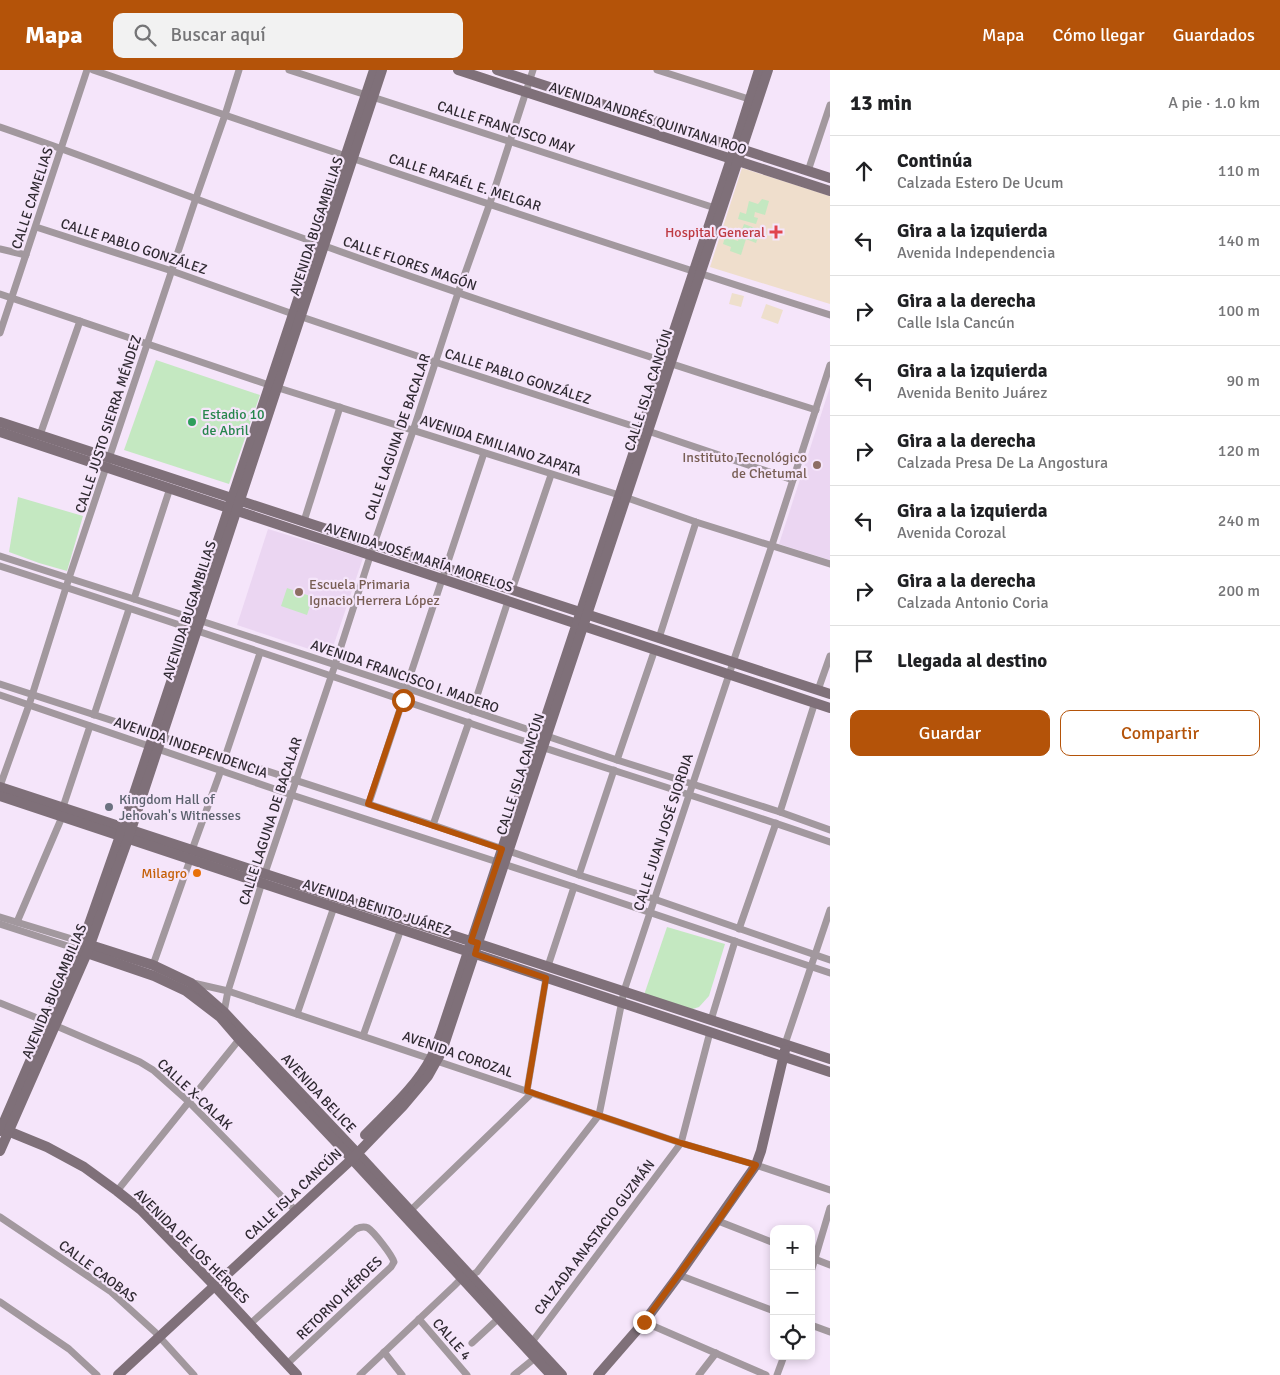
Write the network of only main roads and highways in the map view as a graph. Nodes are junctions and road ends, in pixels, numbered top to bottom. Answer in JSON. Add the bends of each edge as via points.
{"nodes":[{"id":1,"x":374,"y":70,"type":"edge"},
{"id":2,"x":382,"y":70,"type":"edge"},
{"id":3,"x":458,"y":70,"type":"edge"},
{"id":4,"x":497,"y":70,"type":"edge"},
{"id":5,"x":759,"y":70,"type":"edge"},
{"id":6,"x":768,"y":70,"type":"edge"},
{"id":7,"x":369,"y":97,"type":"junction"},
{"id":8,"x":754,"y":101,"type":"junction"},
{"id":9,"x":739,"y":148,"type":"junction"},
{"id":10,"x":735,"y":161,"type":"junction"},
{"id":11,"x":830,"y":178,"type":"edge"},
{"id":12,"x":830,"y":192,"type":"edge"},
{"id":13,"x":697,"y":273,"type":"junction"},
{"id":14,"x":0,"y":422,"type":"edge"},
{"id":15,"x":0,"y":432,"type":"edge"},
{"id":16,"x":108,"y":462,"type":"junction"},
{"id":17,"x":234,"y":504,"type":"junction"},
{"id":18,"x":584,"y":613,"type":"junction"},
{"id":19,"x":580,"y":625,"type":"junction"},
{"id":20,"x":830,"y":694,"type":"edge"},
{"id":21,"x":830,"y":708,"type":"edge"},
{"id":22,"x":0,"y":786,"type":"edge"},
{"id":23,"x":0,"y":796,"type":"edge"},
{"id":24,"x":62,"y":812,"type":"junction"},
{"id":25,"x":125,"y":833,"type":"junction"},
{"id":26,"x":264,"y":878,"type":"junction"},
{"id":27,"x":475,"y":942,"type":"junction"},
{"id":28,"x":85,"y":948,"type":"junction"},
{"id":29,"x":471,"y":953,"type":"junction"},
{"id":30,"x":242,"y":1037,"type":"junction"},
{"id":31,"x":786,"y":1044,"type":"junction"},
{"id":32,"x":784,"y":1056,"type":"junction"},
{"id":33,"x":830,"y":1059,"type":"edge"},
{"id":34,"x":830,"y":1072,"type":"edge"},
{"id":35,"x":3,"y":1130,"type":"edge"},
{"id":36,"x":0,"y":1151,"type":"edge"},
{"id":37,"x":352,"y":1154,"type":"junction"},
{"id":38,"x":466,"y":1277,"type":"junction"},
{"id":39,"x":212,"y":1283,"type":"junction"},
{"id":40,"x":157,"y":1335,"type":"junction"},
{"id":41,"x":109,"y":1375,"type":"edge"},
{"id":42,"x":118,"y":1375,"type":"edge"},
{"id":43,"x":297,"y":1375,"type":"edge"},
{"id":44,"x":551,"y":1375,"type":"edge"},
{"id":45,"x":562,"y":1375,"type":"edge"},
{"id":46,"x":598,"y":1375,"type":"edge"}],
"edges":[{"from":1,"to":7,"type":"main road","name":"AVENIDA BUGAMBILIAS"},
{"from":2,"to":7,"type":"main road","name":"AVENIDA BUGAMBILIAS"},
{"from":3,"to":10,"type":"main road","name":"AVENIDA ANDRÉS QUINTANA ROO"},
{"from":4,"to":9,"type":"main road","name":"AVENIDA ANDRÉS QUINTANA ROO"},
{"from":5,"to":8,"type":"main road","name":"CALLE ISLA CANCÚN"},
{"from":6,"to":8,"type":"main road","name":"CALLE ISLA CANCÚN"},
{"from":7,"to":17,"type":"main road","name":"AVENIDA BUGAMBILIAS"},
{"from":8,"to":9,"type":"main road","name":"CALLE ISLA CANCÚN"},
{"from":9,"to":10,"type":"main road","name":"CALLE ISLA CANCÚN"},
{"from":9,"to":11,"type":"main road","name":"AVENIDA ANDRÉS QUINTANA ROO"},
{"from":10,"to":12,"type":"main road","name":"AVENIDA ANDRÉS QUINTANA ROO"},
{"from":10,"to":13,"type":"main road","name":"CALLE ISLA CANCÚN"},
{"from":10,"to":13,"type":"main road","name":"CALLE ISLA CANCÚN","via":[[715,208]]},
{"from":13,"to":18,"type":"main road","name":"CALLE ISLA CANCÚN"},
{"from":14,"to":16,"type":"main road","name":"AVENIDA JOSÉ MARÍA MORELOS"},
{"from":15,"to":16,"type":"main road","name":"AVENIDA JOSÉ MARÍA MORELOS"},
{"from":16,"to":17,"type":"main road","name":"AVENIDA JOSÉ MARÍA MORELOS"},
{"from":16,"to":17,"type":"main road","name":"AVENIDA JOSÉ MARÍA MORELOS","via":[[170,488]]},
{"from":17,"to":18,"type":"main road","name":"AVENIDA JOSÉ MARÍA MORELOS","via":[[304,521]]},
{"from":17,"to":19,"type":"main road","name":"AVENIDA JOSÉ MARÍA MORELOS","via":[[371,555]]},
{"from":17,"to":25,"type":"main road","name":"AVENIDA BUGAMBILIAS"},
{"from":18,"to":19,"type":"main road","name":"CALLE ISLA CANCÚN"},
{"from":18,"to":20,"type":"main road","name":"AVENIDA JOSÉ MARÍA MORELOS"},
{"from":19,"to":21,"type":"main road","name":"AVENIDA JOSÉ MARÍA MORELOS"},
{"from":19,"to":27,"type":"main road","name":"CALLE ISLA CANCÚN"},
{"from":22,"to":24,"type":"main road","name":"AVENIDA BENITO JUÁREZ"},
{"from":23,"to":24,"type":"main road","name":"AVENIDA BENITO JUÁREZ"},
{"from":24,"to":25,"type":"main road","name":"AVENIDA BENITO JUÁREZ"},
{"from":25,"to":26,"type":"main road","name":"AVENIDA BENITO JUÁREZ"},
{"from":25,"to":28,"type":"main road","name":"AVENIDA BUGAMBILIAS"},
{"from":26,"to":27,"type":"main road","name":"AVENIDA BENITO JUÁREZ"},
{"from":26,"to":29,"type":"main road","name":"AVENIDA BENITO JUÁREZ","via":[[334,907]]},
{"from":27,"to":29,"type":"main road","name":"CALLE ISLA CANCÚN"},
{"from":27,"to":31,"type":"main road","name":"AVENIDA BENITO JUÁREZ"},
{"from":28,"to":30,"type":"main road","name":"AVENIDA BELICE","via":[[186,991]]},
{"from":28,"to":30,"type":"main road","name":"AVENIDA BELICE","via":[[153,965],[191,983],[224,1012]]},
{"from":28,"to":35,"type":"main road","name":"AVENIDA BUGAMBILIAS"},
{"from":29,"to":32,"type":"main road","name":"AVENIDA BENITO JUÁREZ"},
{"from":29,"to":37,"type":"main road","name":"CALLE ISLA CANCÚN","via":[[428,1076],[403,1106]]},
{"from":30,"to":37,"type":"main road","name":"AVENIDA BELICE"},
{"from":31,"to":32,"type":"main road"},
{"from":31,"to":33,"type":"main road","name":"AVENIDA BENITO JUÁREZ"},
{"from":32,"to":34,"type":"main road","name":"AVENIDA BENITO JUÁREZ"},
{"from":32,"to":46,"type":"main road","via":[[756,1165],[644,1322]]},
{"from":35,"to":36,"type":"main road","name":"AVENIDA BUGAMBILIAS"},
{"from":35,"to":39,"type":"main road","name":"AVENIDA DE LOS HÉROES","via":[[47,1147],[84,1167],[117,1191],[141,1210]]},
{"from":37,"to":38,"type":"main road","name":"AVENIDA BELICE"},
{"from":37,"to":38,"type":"main road","name":"AVENIDA BELICE","via":[[410,1211]]},
{"from":37,"to":39,"type":"main road","name":"CALLE ISLA CANCÚN"},
{"from":38,"to":44,"type":"main road","name":"AVENIDA BELICE"},
{"from":38,"to":45,"type":"main road","name":"AVENIDA BELICE"},
{"from":39,"to":40,"type":"main road","name":"CALLE ISLA CANCÚN"},
{"from":39,"to":43,"type":"main road","name":"AVENIDA DE LOS HÉROES"},
{"from":40,"to":41,"type":"main road","name":"CALLE ISLA CANCÚN"},
{"from":40,"to":42,"type":"main road","name":"CALLE ISLA CANCÚN"}]}
